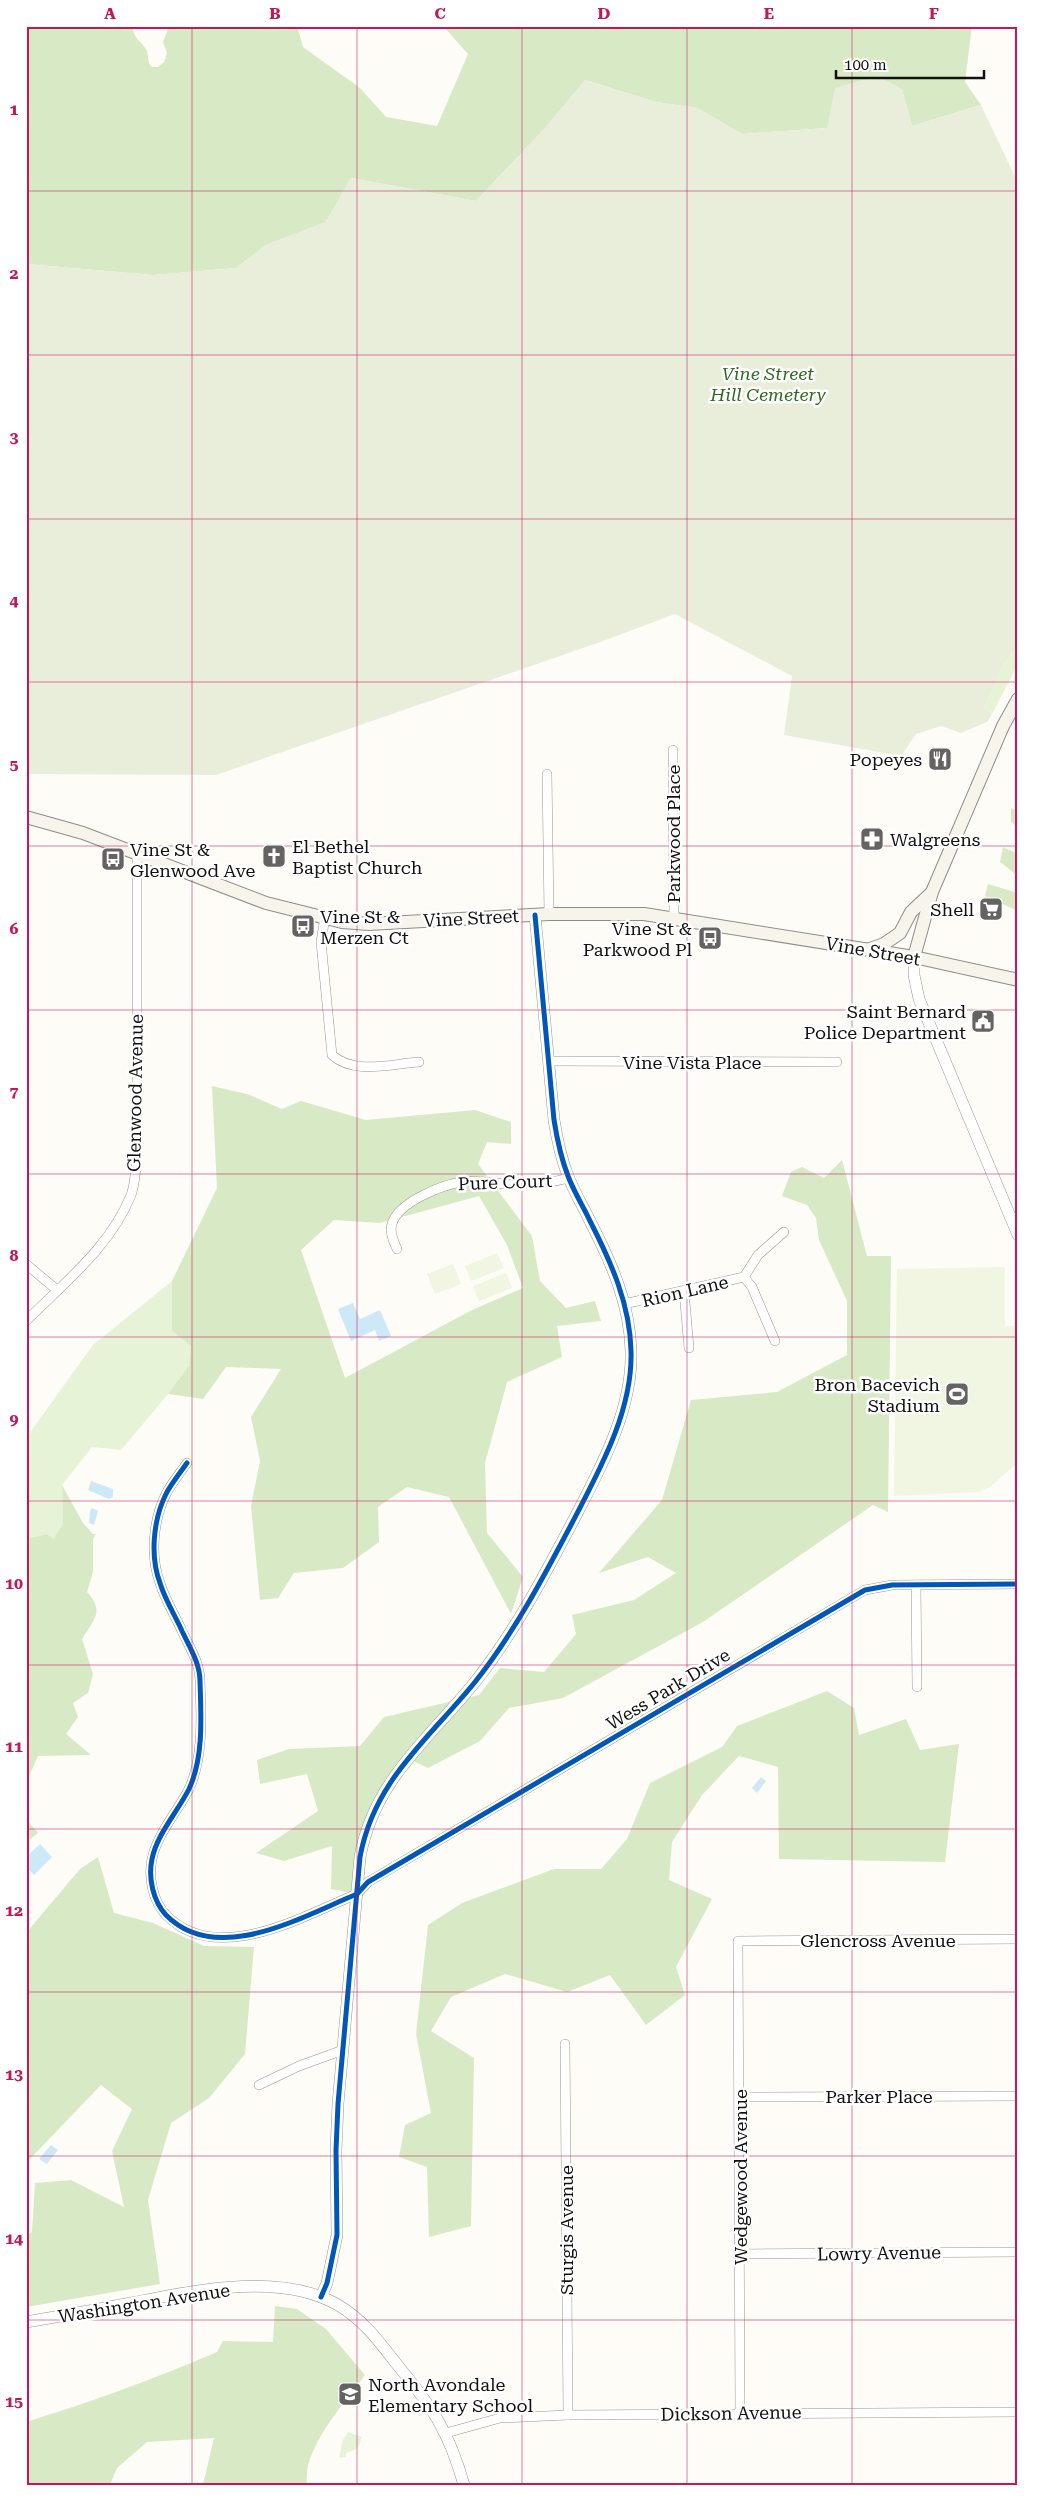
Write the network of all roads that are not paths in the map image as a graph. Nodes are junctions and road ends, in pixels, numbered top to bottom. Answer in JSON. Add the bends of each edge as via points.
{"nodes":[{"id":1,"x":1018,"y":699,"type":"edge"},
{"id":2,"x":673,"y":750,"type":"dead end"},
{"id":3,"x":547,"y":774,"type":"dead end"},
{"id":4,"x":26,"y":817,"type":"edge"},
{"id":5,"x":137,"y":855,"type":"junction"},
{"id":6,"x":932,"y":892,"type":"junction"},
{"id":7,"x":549,"y":914,"type":"junction"},
{"id":8,"x":535,"y":915,"type":"junction"},
{"id":9,"x":325,"y":916,"type":"junction"},
{"id":10,"x":674,"y":918,"type":"junction"},
{"id":11,"x":869,"y":950,"type":"junction"},
{"id":12,"x":914,"y":957,"type":"junction"},
{"id":13,"x":1018,"y":980,"type":"edge"},
{"id":14,"x":548,"y":1061,"type":"junction"},
{"id":15,"x":419,"y":1062,"type":"dead end"},
{"id":16,"x":836,"y":1062,"type":"dead end"},
{"id":17,"x":569,"y":1178,"type":"junction"},
{"id":18,"x":784,"y":1232,"type":"dead end"},
{"id":19,"x":1018,"y":1235,"type":"edge"},
{"id":20,"x":397,"y":1249,"type":"dead end"},
{"id":21,"x":26,"y":1264,"type":"edge"},
{"id":22,"x":744,"y":1277,"type":"junction"},
{"id":23,"x":58,"y":1290,"type":"junction"},
{"id":24,"x":684,"y":1291,"type":"junction"},
{"id":25,"x":624,"y":1304,"type":"junction"},
{"id":26,"x":26,"y":1321,"type":"edge"},
{"id":27,"x":775,"y":1341,"type":"dead end"},
{"id":28,"x":689,"y":1348,"type":"dead end"},
{"id":29,"x":187,"y":1463,"type":"dead end"},
{"id":30,"x":1018,"y":1584,"type":"edge"},
{"id":31,"x":916,"y":1585,"type":"junction"},
{"id":32,"x":917,"y":1687,"type":"dead end"},
{"id":33,"x":357,"y":1894,"type":"junction"},
{"id":34,"x":1018,"y":1939,"type":"edge"},
{"id":35,"x":738,"y":1941,"type":"joint"},
{"id":36,"x":565,"y":2044,"type":"dead end"},
{"id":37,"x":344,"y":2050,"type":"junction"},
{"id":38,"x":259,"y":2085,"type":"dead end"},
{"id":39,"x":1018,"y":2096,"type":"edge"},
{"id":40,"x":740,"y":2097,"type":"junction"},
{"id":41,"x":1018,"y":2252,"type":"edge"},
{"id":42,"x":741,"y":2254,"type":"junction"},
{"id":43,"x":321,"y":2297,"type":"junction"},
{"id":44,"x":26,"y":2322,"type":"edge"},
{"id":45,"x":740,"y":2412,"type":"junction"},
{"id":46,"x":1018,"y":2412,"type":"edge"},
{"id":47,"x":568,"y":2415,"type":"junction"},
{"id":48,"x":446,"y":2433,"type":"junction"},
{"id":49,"x":464,"y":2485,"type":"edge"}],
"edges":[{"from":1,"to":6,"type":"main road","via":[[1003,726]]},
{"from":2,"to":10,"type":"street","name":"Parkwood Place"},
{"from":3,"to":7,"type":"street"},
{"from":4,"to":5,"type":"main road","name":"Vine Street","via":[[83,833]]},
{"from":5,"to":9,"type":"main road","name":"Vine Street","via":[[266,903]]},
{"from":5,"to":23,"type":"street","name":"Glenwood Avenue","via":[[137,1161],[132,1193],[113,1229],[78,1272]]},
{"from":6,"to":11,"type":"main road","via":[[911,912],[900,933]]},
{"from":6,"to":12,"type":"main road"},
{"from":7,"to":8,"type":"main road","name":"Vine Street"},
{"from":7,"to":10,"type":"main road","name":"Vine Street","via":[[644,914]]},
{"from":8,"to":9,"type":"main road","name":"Vine Street","via":[[369,924],[342,922]]},
{"from":8,"to":14,"type":"street"},
{"from":9,"to":15,"type":"street","via":[[321,942],[332,1056],[353,1067]]},
{"from":10,"to":11,"type":"main road","name":"Vine Street"},
{"from":11,"to":12,"type":"main road","name":"Vine Street"},
{"from":12,"to":13,"type":"main road","name":"Vine Street"},
{"from":12,"to":19,"type":"street","via":[[918,998]]},
{"from":14,"to":16,"type":"street","name":"Vine Vista Place"},
{"from":14,"to":17,"type":"street","via":[[555,1127]]},
{"from":17,"to":20,"type":"street","name":"Pure Court","via":[[528,1184],[464,1182],[437,1189],[404,1207],[391,1224]]},
{"from":17,"to":25,"type":"street","via":[[605,1250]]},
{"from":18,"to":22,"type":"street","name":"Rion Lane","via":[[758,1255]]},
{"from":21,"to":23,"type":"street"},
{"from":22,"to":24,"type":"street","name":"Rion Lane"},
{"from":22,"to":27,"type":"street","via":[[752,1287]]},
{"from":23,"to":26,"type":"street","name":"Glenwood Avenue"},
{"from":24,"to":25,"type":"street","name":"Rion Lane"},
{"from":24,"to":28,"type":"street"},
{"from":25,"to":33,"type":"street","via":[[631,1351],[630,1374],[623,1405],[596,1476],[517,1625],[474,1683],[408,1758],[376,1803],[362,1848]]},
{"from":29,"to":33,"type":"street","via":[[166,1494],[154,1538],[159,1582],[196,1662],[200,1678],[199,1747],[189,1788],[152,1856],[150,1874],[156,1901],[180,1927],[206,1936],[234,1938],[260,1932]]},
{"from":30,"to":31,"type":"street","name":"Wess Park Drive"},
{"from":31,"to":32,"type":"street"},
{"from":31,"to":33,"type":"street","name":"Wess Park Drive","via":[[878,1586],[852,1596],[368,1882]]},
{"from":33,"to":37,"type":"street"},
{"from":34,"to":35,"type":"street","name":"Glencross Avenue"},
{"from":35,"to":40,"type":"street","name":"Wedgewood Avenue"},
{"from":36,"to":47,"type":"street","name":"Sturgis Avenue"},
{"from":37,"to":38,"type":"street"},
{"from":37,"to":43,"type":"street","via":[[336,2150],[337,2234],[327,2284]]},
{"from":39,"to":40,"type":"street","name":"Parker Place"},
{"from":40,"to":42,"type":"street","name":"Wedgewood Avenue"},
{"from":41,"to":42,"type":"street","name":"Lowry Avenue"},
{"from":42,"to":45,"type":"street","name":"Wedgewood Avenue"},
{"from":43,"to":44,"type":"street","name":"Washington Avenue","via":[[290,2288],[228,2288]]},
{"from":43,"to":48,"type":"street","name":"Washington Avenue","via":[[344,2308],[364,2325],[430,2405]]},
{"from":45,"to":46,"type":"street","name":"Dickson Avenue"},
{"from":45,"to":47,"type":"street","name":"Dickson Avenue"},
{"from":47,"to":48,"type":"street","name":"Dickson Avenue","via":[[500,2418]]},
{"from":48,"to":49,"type":"street","name":"Washington Avenue"}]}
